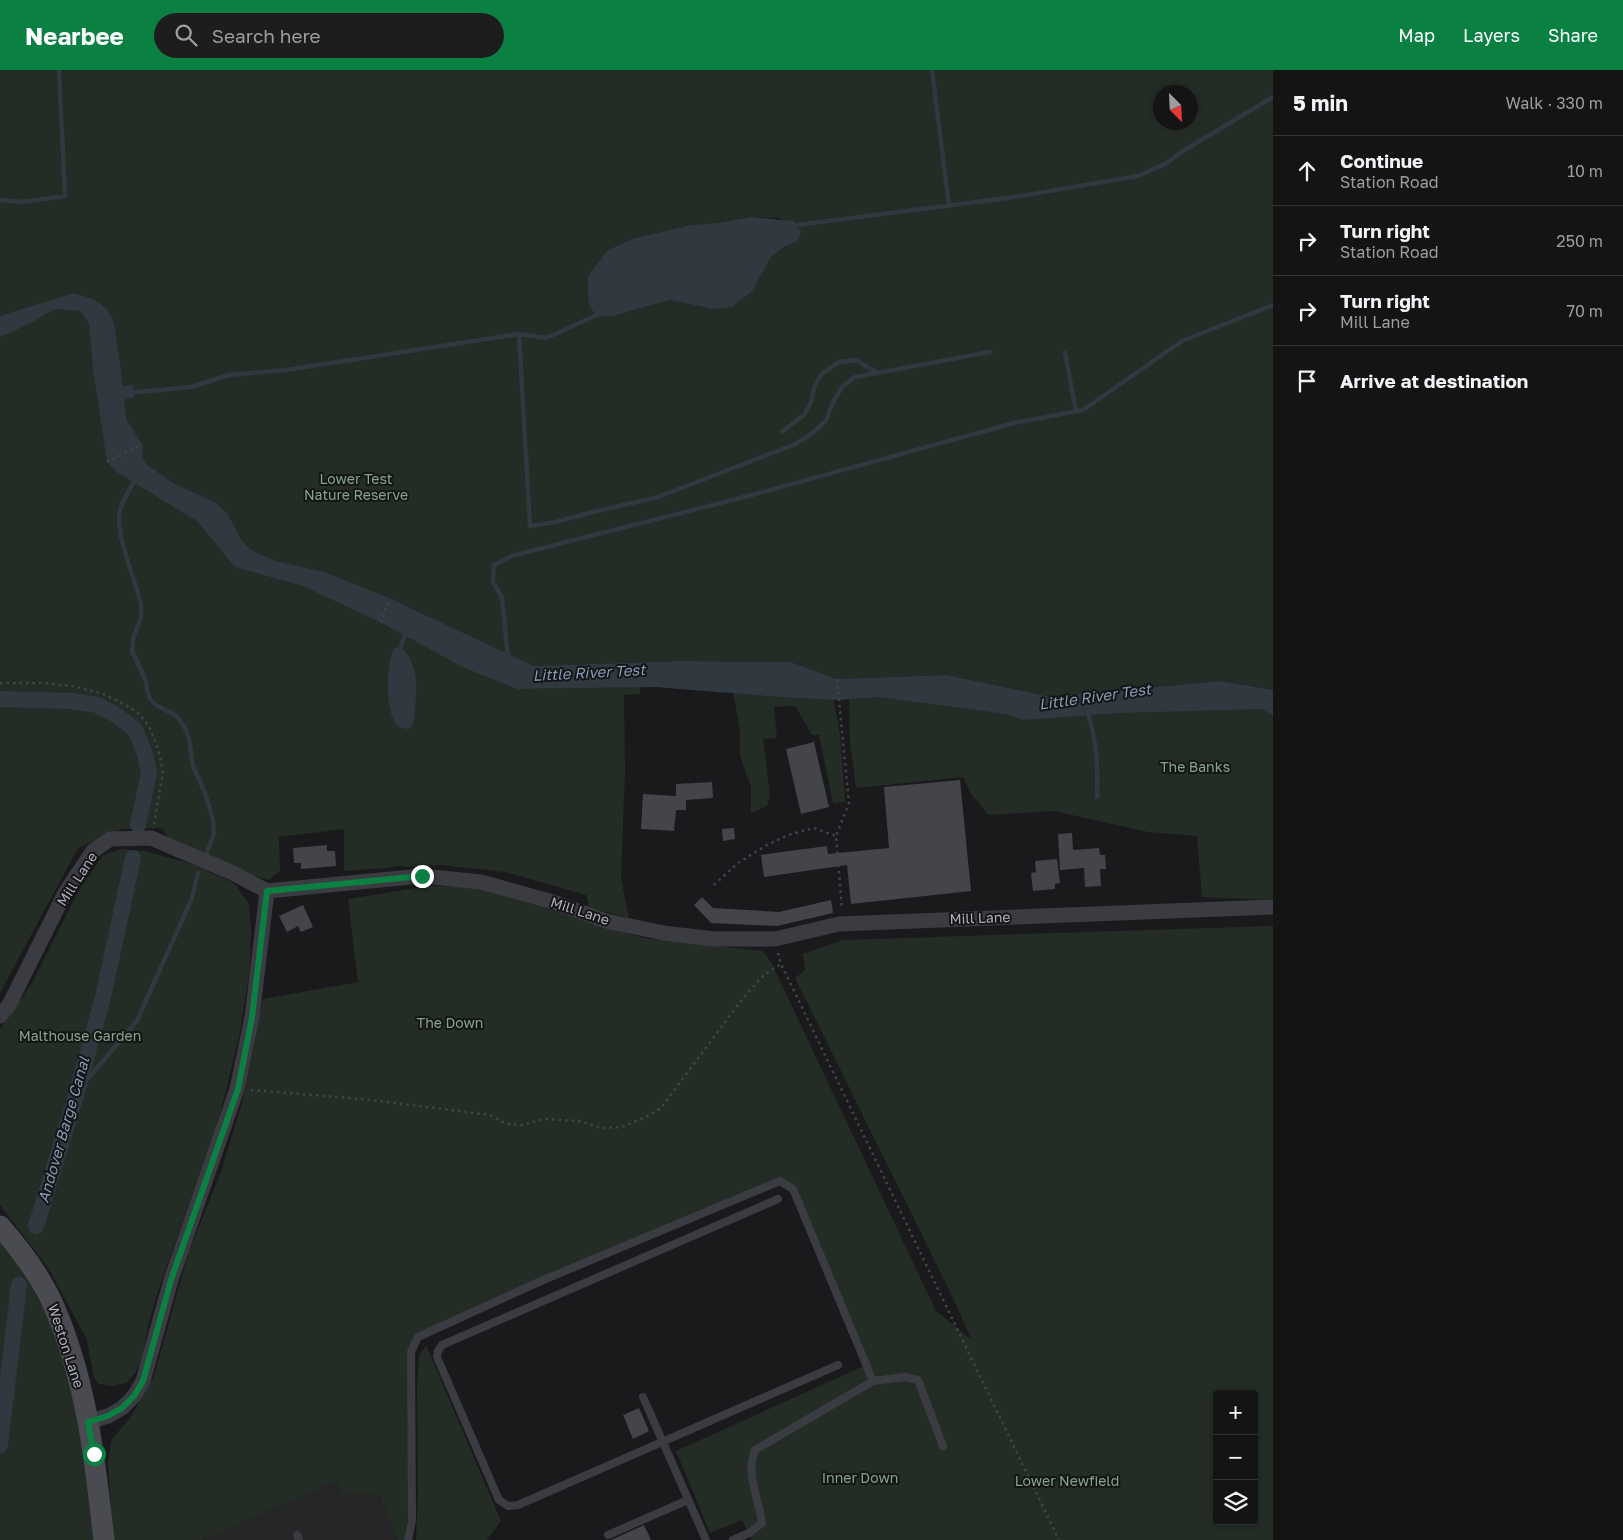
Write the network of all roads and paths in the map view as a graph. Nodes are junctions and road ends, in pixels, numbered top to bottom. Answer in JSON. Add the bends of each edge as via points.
{"nodes":[{"id":1,"x":142,"y":444,"type":"dead end"},
{"id":2,"x":107,"y":462,"type":"dead end"},
{"id":3,"x":389,"y":598,"type":"dead end"},
{"id":4,"x":382,"y":623,"type":"dead end"},
{"id":5,"x":837,"y":679,"type":"dead end"},
{"id":6,"x":0,"y":683,"type":"edge"},
{"id":7,"x":836,"y":836,"type":"junction"},
{"id":8,"x":151,"y":838,"type":"junction"},
{"id":9,"x":714,"y":885,"type":"dead end"},
{"id":10,"x":267,"y":891,"type":"junction"},
{"id":11,"x":1273,"y":907,"type":"edge"},
{"id":12,"x":843,"y":911,"type":"dead end"},
{"id":13,"x":775,"y":939,"type":"junction"},
{"id":14,"x":781,"y":964,"type":"junction"},
{"id":15,"x":0,"y":1016,"type":"edge"},
{"id":16,"x":238,"y":1089,"type":"junction"},
{"id":17,"x":778,"y":1198,"type":"dead end"},
{"id":18,"x":0,"y":1226,"type":"edge"},
{"id":19,"x":838,"y":1365,"type":"dead end"},
{"id":20,"x":873,"y":1381,"type":"junction"},
{"id":21,"x":643,"y":1397,"type":"dead end"},
{"id":22,"x":88,"y":1422,"type":"junction"},
{"id":23,"x":663,"y":1442,"type":"junction"},
{"id":24,"x":944,"y":1446,"type":"dead end"},
{"id":25,"x":688,"y":1500,"type":"junction"},
{"id":26,"x":608,"y":1534,"type":"dead end"},
{"id":27,"x":104,"y":1540,"type":"edge"},
{"id":28,"x":408,"y":1540,"type":"edge"},
{"id":29,"x":706,"y":1540,"type":"edge"},
{"id":30,"x":732,"y":1540,"type":"edge"},
{"id":31,"x":1059,"y":1540,"type":"edge"}],
"edges":[{"from":1,"to":2,"type":"path"},
{"from":3,"to":4,"type":"path"},
{"from":5,"to":7,"type":"path","via":[[849,803]]},
{"from":6,"to":8,"type":"path","via":[[73,686],[103,694],[139,714],[149,726],[162,772]]},
{"from":7,"to":9,"type":"path","via":[[814,828],[788,835],[738,863]]},
{"from":7,"to":12,"type":"path"},
{"from":8,"to":10,"type":"street","name":"Mill Lane"},
{"from":8,"to":15,"type":"street","name":"Mill Lane","via":[[110,839],[93,851],[66,891],[9,1005]]},
{"from":10,"to":13,"type":"street","name":"Mill Lane","via":[[422,876],[481,882],[606,921],[664,933]]},
{"from":10,"to":16,"type":"street","via":[[252,1017]]},
{"from":11,"to":13,"type":"street","name":"Mill Lane","via":[[839,924]]},
{"from":13,"to":14,"type":"path"},
{"from":14,"to":16,"type":"path","via":[[764,975],[743,998],[661,1108],[622,1127],[602,1128],[579,1121],[544,1119],[522,1125],[507,1124],[490,1115],[362,1099]]},
{"from":14,"to":31,"type":"path"},
{"from":16,"to":22,"type":"street","via":[[171,1280],[143,1381],[122,1408]]},
{"from":17,"to":23,"type":"lane","via":[[438,1350],[437,1357],[499,1500],[508,1506],[518,1505]]},
{"from":18,"to":22,"type":"street","name":"Weston Lane","via":[[22,1252],[52,1301],[74,1363]]},
{"from":19,"to":23,"type":"lane"},
{"from":20,"to":24,"type":"lane","via":[[905,1377],[918,1380]]},
{"from":20,"to":28,"type":"lane","via":[[793,1189],[780,1181],[541,1280],[418,1337],[411,1352],[412,1520]]},
{"from":20,"to":30,"type":"lane","via":[[755,1450],[751,1459],[754,1494],[762,1523]]},
{"from":21,"to":23,"type":"lane"},
{"from":22,"to":27,"type":"street","name":"Weston Lane"},
{"from":23,"to":25,"type":"lane"},
{"from":25,"to":26,"type":"lane"},
{"from":25,"to":29,"type":"lane"}]}
